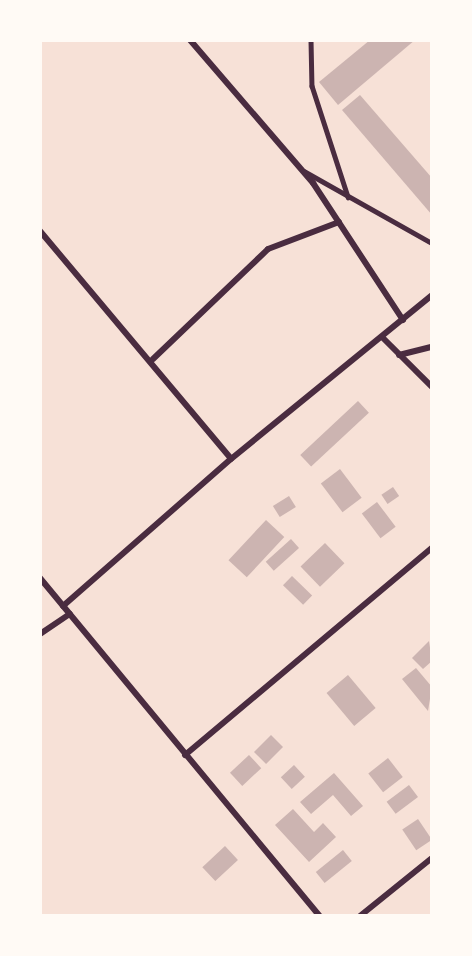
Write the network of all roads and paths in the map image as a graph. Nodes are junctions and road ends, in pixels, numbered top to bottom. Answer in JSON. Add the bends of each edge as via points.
{"nodes":[{"id":1,"x":190,"y":40,"type":"edge"},
{"id":2,"x":311,"y":40,"type":"edge"},
{"id":3,"x":299,"y":168,"type":"junction"},
{"id":4,"x":348,"y":196,"type":"junction"},
{"id":5,"x":339,"y":222,"type":"junction"},
{"id":6,"x":40,"y":231,"type":"edge"},
{"id":7,"x":432,"y":243,"type":"edge"},
{"id":8,"x":432,"y":295,"type":"edge"},
{"id":9,"x":403,"y":320,"type":"junction"},
{"id":10,"x":382,"y":338,"type":"junction"},
{"id":11,"x":432,"y":347,"type":"edge"},
{"id":12,"x":399,"y":355,"type":"junction"},
{"id":13,"x":153,"y":359,"type":"junction"},
{"id":14,"x":432,"y":387,"type":"edge"},
{"id":15,"x":231,"y":459,"type":"junction"},
{"id":16,"x":432,"y":548,"type":"edge"},
{"id":17,"x":40,"y":578,"type":"edge"},
{"id":18,"x":63,"y":606,"type":"junction"},
{"id":19,"x":70,"y":614,"type":"junction"},
{"id":20,"x":40,"y":634,"type":"edge"},
{"id":21,"x":185,"y":755,"type":"junction"},
{"id":22,"x":432,"y":858,"type":"edge"},
{"id":23,"x":320,"y":915,"type":"edge"},
{"id":24,"x":360,"y":915,"type":"edge"}],
"edges":[{"from":1,"to":3,"type":"street"},
{"from":2,"to":4,"type":"lane","via":[[312,86]]},
{"from":3,"to":4,"type":"lane"},
{"from":3,"to":5,"type":"street"},
{"from":4,"to":7,"type":"lane"},
{"from":5,"to":9,"type":"street"},
{"from":5,"to":13,"type":"street","via":[[267,249]]},
{"from":6,"to":13,"type":"street"},
{"from":8,"to":9,"type":"street"},
{"from":9,"to":10,"type":"street"},
{"from":10,"to":12,"type":"street"},
{"from":10,"to":15,"type":"street"},
{"from":11,"to":12,"type":"street"},
{"from":12,"to":14,"type":"street"},
{"from":13,"to":15,"type":"street"},
{"from":15,"to":18,"type":"street"},
{"from":16,"to":21,"type":"street"},
{"from":17,"to":18,"type":"street"},
{"from":18,"to":19,"type":"street"},
{"from":19,"to":20,"type":"street"},
{"from":19,"to":21,"type":"street"},
{"from":21,"to":23,"type":"street"},
{"from":22,"to":24,"type":"street"}]}
